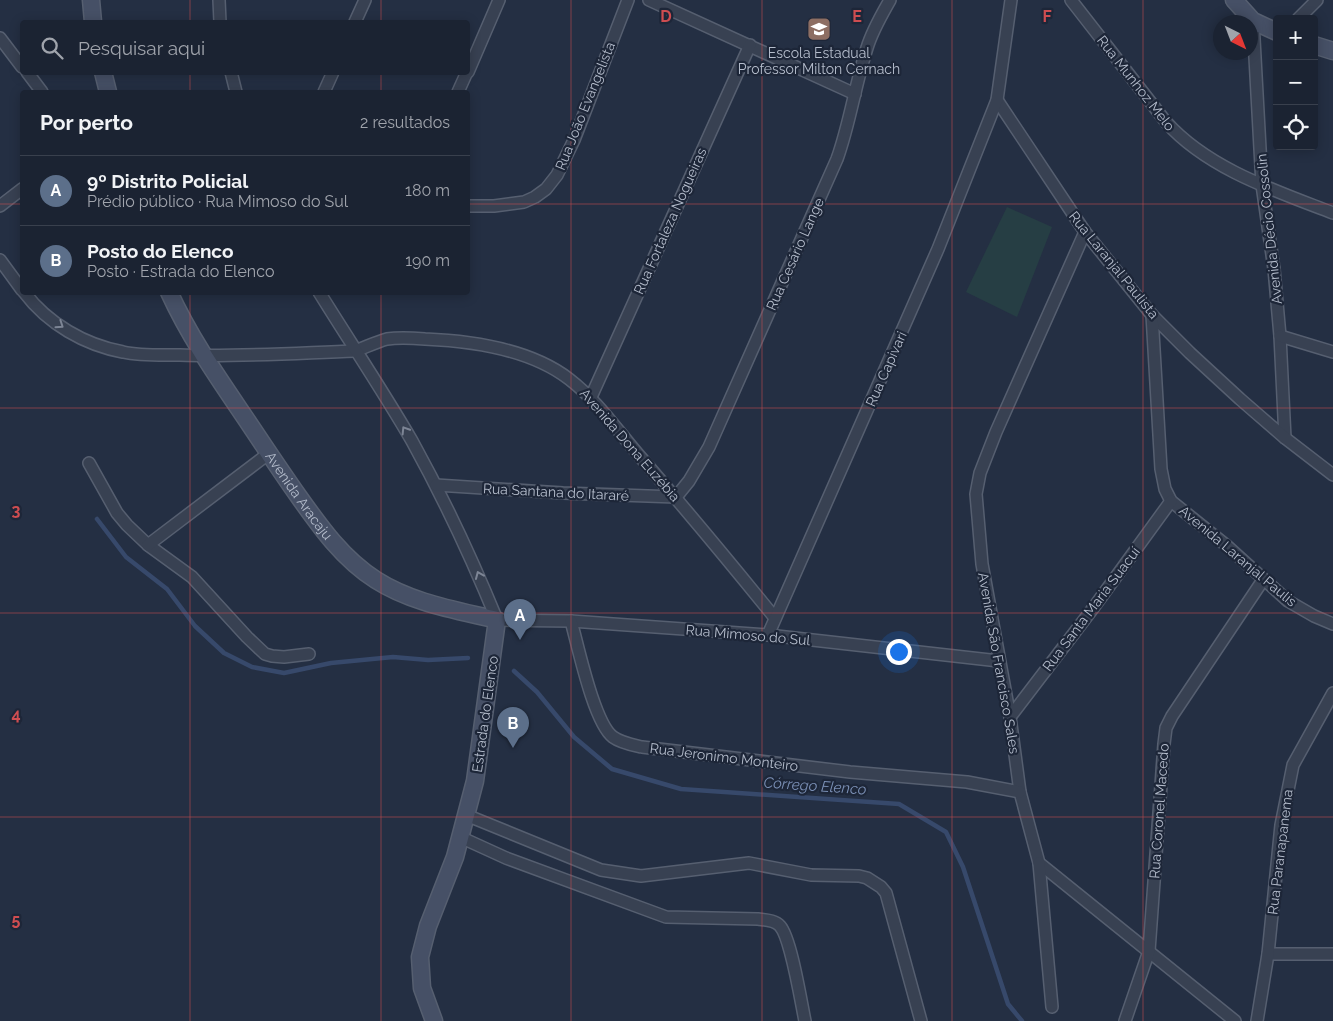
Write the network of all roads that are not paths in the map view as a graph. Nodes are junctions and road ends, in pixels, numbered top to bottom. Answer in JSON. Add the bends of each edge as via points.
{"nodes":[{"id":1,"x":91,"y":0,"type":"edge"},
{"id":2,"x":219,"y":0,"type":"edge"},
{"id":3,"x":366,"y":0,"type":"edge"},
{"id":4,"x":499,"y":0,"type":"edge"},
{"id":5,"x":628,"y":0,"type":"edge"},
{"id":6,"x":649,"y":0,"type":"edge"},
{"id":7,"x":890,"y":0,"type":"edge"},
{"id":8,"x":1011,"y":0,"type":"edge"},
{"id":9,"x":1071,"y":0,"type":"edge"},
{"id":10,"x":1234,"y":0,"type":"edge"},
{"id":11,"x":1317,"y":0,"type":"edge"},
{"id":12,"x":1248,"y":15,"type":"edge"},
{"id":13,"x":1302,"y":15,"type":"edge"},
{"id":14,"x":93,"y":20,"type":"edge"},
{"id":15,"x":220,"y":20,"type":"edge"},
{"id":16,"x":356,"y":20,"type":"edge"},
{"id":17,"x":1258,"y":23,"type":"edge"},
{"id":18,"x":1273,"y":30,"type":"edge"},
{"id":19,"x":0,"y":38,"type":"edge"},
{"id":20,"x":750,"y":45,"type":"junction"},
{"id":21,"x":1318,"y":46,"type":"edge"},
{"id":22,"x":1333,"y":51,"type":"edge"},
{"id":23,"x":1255,"y":60,"type":"edge"},
{"id":24,"x":20,"y":64,"type":"edge"},
{"id":25,"x":470,"y":65,"type":"edge"},
{"id":26,"x":29,"y":75,"type":"edge"},
{"id":27,"x":104,"y":75,"type":"edge"},
{"id":28,"x":232,"y":75,"type":"edge"},
{"id":29,"x":332,"y":75,"type":"edge"},
{"id":30,"x":466,"y":75,"type":"edge"},
{"id":31,"x":235,"y":89,"type":"edge"},
{"id":32,"x":40,"y":90,"type":"edge"},
{"id":33,"x":108,"y":90,"type":"edge"},
{"id":34,"x":325,"y":90,"type":"edge"},
{"id":35,"x":459,"y":90,"type":"edge"},
{"id":36,"x":855,"y":94,"type":"junction"},
{"id":37,"x":997,"y":100,"type":"junction"},
{"id":38,"x":1262,"y":185,"type":"junction"},
{"id":39,"x":20,"y":191,"type":"edge"},
{"id":40,"x":0,"y":206,"type":"edge"},
{"id":41,"x":470,"y":206,"type":"edge"},
{"id":42,"x":1333,"y":213,"type":"edge"},
{"id":43,"x":1085,"y":232,"type":"junction"},
{"id":44,"x":0,"y":260,"type":"edge"},
{"id":45,"x":20,"y":287,"type":"edge"},
{"id":46,"x":27,"y":295,"type":"edge"},
{"id":47,"x":171,"y":295,"type":"edge"},
{"id":48,"x":321,"y":295,"type":"edge"},
{"id":49,"x":1152,"y":315,"type":"junction"},
{"id":50,"x":1280,"y":336,"type":"junction"},
{"id":51,"x":355,"y":352,"type":"junction"},
{"id":52,"x":1333,"y":352,"type":"edge"},
{"id":53,"x":203,"y":356,"type":"junction"},
{"id":54,"x":591,"y":397,"type":"junction"},
{"id":55,"x":1286,"y":438,"type":"junction"},
{"id":56,"x":268,"y":454,"type":"junction"},
{"id":57,"x":89,"y":463,"type":"dead end"},
{"id":58,"x":1333,"y":475,"type":"edge"},
{"id":59,"x":436,"y":485,"type":"junction"},
{"id":60,"x":676,"y":497,"type":"junction"},
{"id":61,"x":1171,"y":501,"type":"junction"},
{"id":62,"x":148,"y":545,"type":"junction"},
{"id":63,"x":1263,"y":580,"type":"junction"},
{"id":64,"x":775,"y":618,"type":"junction"},
{"id":65,"x":497,"y":620,"type":"junction"},
{"id":66,"x":571,"y":621,"type":"junction"},
{"id":67,"x":1333,"y":624,"type":"edge"},
{"id":68,"x":768,"y":635,"type":"junction"},
{"id":69,"x":309,"y":654,"type":"dead end"},
{"id":70,"x":999,"y":661,"type":"junction"},
{"id":71,"x":1333,"y":692,"type":"edge"},
{"id":72,"x":1010,"y":718,"type":"junction"},
{"id":73,"x":1020,"y":792,"type":"junction"},
{"id":74,"x":466,"y":815,"type":"junction"},
{"id":75,"x":460,"y":838,"type":"junction"},
{"id":76,"x":1039,"y":863,"type":"junction"},
{"id":77,"x":1149,"y":951,"type":"junction"},
{"id":78,"x":1268,"y":954,"type":"junction"},
{"id":79,"x":1333,"y":954,"type":"edge"},
{"id":80,"x":1052,"y":1007,"type":"dead end"},
{"id":81,"x":434,"y":1021,"type":"edge"},
{"id":82,"x":806,"y":1021,"type":"edge"},
{"id":83,"x":921,"y":1021,"type":"edge"},
{"id":84,"x":1125,"y":1021,"type":"edge"},
{"id":85,"x":1235,"y":1021,"type":"edge"},
{"id":86,"x":1257,"y":1021,"type":"edge"}],
"edges":[{"from":1,"to":14,"type":"street"},
{"from":2,"to":15,"type":"street"},
{"from":3,"to":16,"type":"street"},
{"from":4,"to":25,"type":"street"},
{"from":5,"to":41,"type":"street","name":"Rua João Evangelista","via":[[574,140],[557,175],[546,189],[524,202]]},
{"from":6,"to":20,"type":"street"},
{"from":7,"to":36,"type":"street","name":"Rua Cesário Lange","via":[[867,48]]},
{"from":8,"to":37,"type":"street"},
{"from":9,"to":38,"type":"street","name":"Rua Munhoz Melo","via":[[1180,137],[1205,155]]},
{"from":10,"to":12,"type":"street"},
{"from":11,"to":13,"type":"street"},
{"from":17,"to":18,"type":"street"},
{"from":19,"to":24,"type":"street"},
{"from":20,"to":36,"type":"street"},
{"from":20,"to":54,"type":"street","name":"Rua Fortaleza Nogueiras"},
{"from":21,"to":22,"type":"street"},
{"from":23,"to":38,"type":"street","name":"Avenida Décio Cossolin"},
{"from":26,"to":32,"type":"street"},
{"from":27,"to":33,"type":"street"},
{"from":28,"to":31,"type":"street"},
{"from":29,"to":34,"type":"street"},
{"from":30,"to":35,"type":"street"},
{"from":36,"to":60,"type":"street","name":"Rua Cesário Lange","via":[[837,160],[709,447]]},
{"from":37,"to":43,"type":"street","name":"Rua Laranjal Paulista"},
{"from":37,"to":64,"type":"street","name":"Rua Capivari","via":[[938,249]]},
{"from":38,"to":42,"type":"street","name":"Rua Munhoz Melo"},
{"from":38,"to":50,"type":"street","name":"Avenida Décio Cossolin"},
{"from":39,"to":40,"type":"street"},
{"from":43,"to":49,"type":"street","name":"Rua Laranjal Paulista"},
{"from":43,"to":70,"type":"street","name":"Avenida São Francisco Sales","via":[[980,473],[976,494],[982,564]]},
{"from":44,"to":45,"type":"street","name":"Avenida Dona Euzébia"},
{"from":46,"to":53,"type":"street","name":"Avenida Dona Euzébia","one_way":true,"via":[[47,317],[75,336],[100,346],[124,352]]},
{"from":47,"to":53,"type":"street","name":"Avenida Aracaju"},
{"from":48,"to":51,"type":"street","name":"Estrada do Elenco"},
{"from":49,"to":55,"type":"street","name":"Rua Laranjal Paulista"},
{"from":49,"to":61,"type":"street","via":[[1161,468]]},
{"from":50,"to":52,"type":"street"},
{"from":50,"to":55,"type":"street","name":"Avenida Décio Cossolin"},
{"from":51,"to":53,"type":"street","name":"Avenida Dona Euzébia"},
{"from":51,"to":54,"type":"street","name":"Avenida Dona Euzébia","via":[[371,344],[403,338],[457,340],[511,352],[546,365]]},
{"from":59,"to":51,"type":"street","name":"Estrada do Elenco","one_way":true,"via":[[411,439]]},
{"from":53,"to":56,"type":"street","name":"Avenida Aracaju"},
{"from":54,"to":60,"type":"street","name":"Avenida Dona Euzébia"},
{"from":55,"to":58,"type":"street","name":"Rua Laranjal Paulista"},
{"from":56,"to":62,"type":"street"},
{"from":56,"to":65,"type":"street","name":"Avenida Aracaju","via":[[344,555],[374,579],[399,594]]},
{"from":57,"to":62,"type":"street","via":[[117,513]]},
{"from":59,"to":60,"type":"street","name":"Rua Santana do Itararé"},
{"from":65,"to":59,"type":"street","name":"Estrada do Elenco","one_way":true},
{"from":60,"to":64,"type":"street","name":"Avenida Dona Euzébia"},
{"from":61,"to":63,"type":"street","name":"Avenida Laranjal Paulis"},
{"from":61,"to":72,"type":"street","name":"Rua Santa Maria Suacuí"},
{"from":62,"to":69,"type":"street","via":[[192,577],[265,654]]},
{"from":63,"to":67,"type":"street","name":"Avenida Laranjal Paulis","via":[[1288,601]]},
{"from":63,"to":77,"type":"street","name":"Rua Coronel Macedo","via":[[1166,728]]},
{"from":64,"to":68,"type":"street","name":"Rua Capivari"},
{"from":65,"to":66,"type":"street","name":"Rua Mimoso do Sul"},
{"from":65,"to":74,"type":"street","name":"Estrada do Elenco","via":[[476,781]]},
{"from":66,"to":68,"type":"street","name":"Rua Mimoso do Sul"},
{"from":66,"to":73,"type":"street","name":"Rua Jeronimo Monteiro","via":[[596,708],[613,737],[626,742],[642,747],[850,772],[968,782]]},
{"from":68,"to":70,"type":"street","name":"Rua Mimoso do Sul"},
{"from":70,"to":72,"type":"street","name":"Avenida São Francisco Sales"},
{"from":71,"to":78,"type":"street","name":"Rua Paranapanema","via":[[1293,765],[1281,825]]},
{"from":72,"to":73,"type":"street","name":"Avenida São Francisco Sales"},
{"from":73,"to":76,"type":"street","name":"Avenida São Francisco Sales"},
{"from":74,"to":75,"type":"street","name":"Estrada do Elenco"},
{"from":74,"to":83,"type":"street","via":[[601,870],[641,876],[749,863],[811,875],[868,878],[886,893]]},
{"from":75,"to":81,"type":"street","name":"Estrada do Elenco","via":[[420,957],[422,988]]},
{"from":75,"to":82,"type":"street","via":[[666,917],[771,921],[780,926],[788,940]]},
{"from":76,"to":77,"type":"street"},
{"from":76,"to":80,"type":"street","name":"Avenida São Francisco Sales"},
{"from":77,"to":84,"type":"street","name":"Rua Coronel Macedo"},
{"from":77,"to":85,"type":"street"},
{"from":78,"to":79,"type":"street"},
{"from":78,"to":86,"type":"street","name":"Rua Paranapanema"}]}
